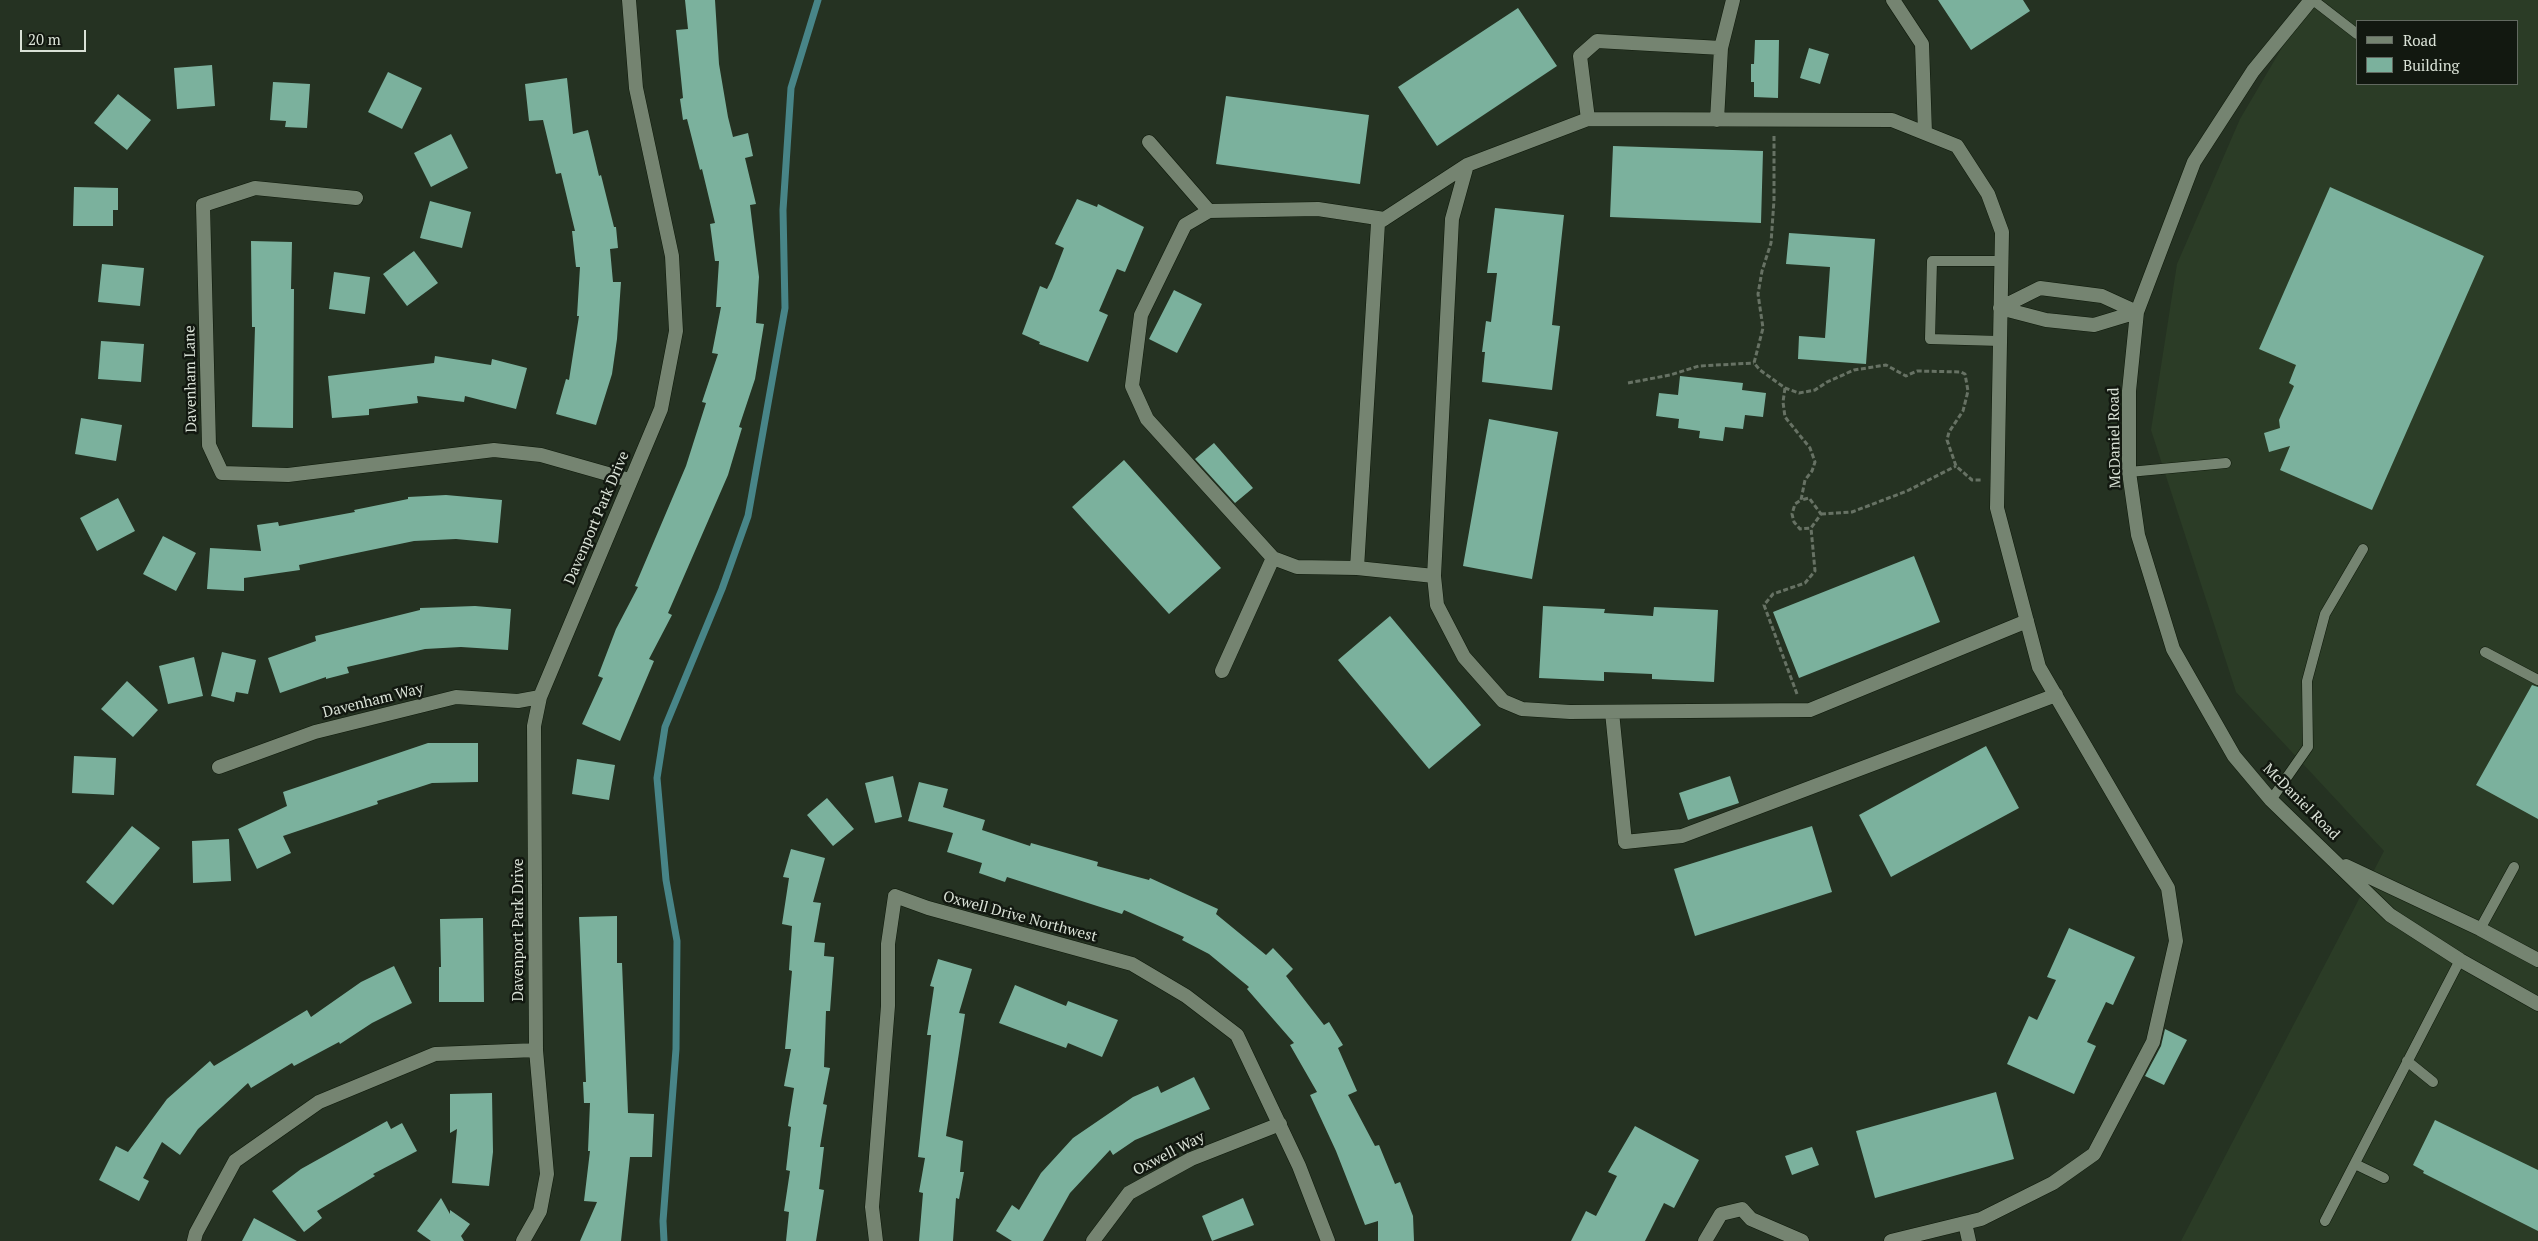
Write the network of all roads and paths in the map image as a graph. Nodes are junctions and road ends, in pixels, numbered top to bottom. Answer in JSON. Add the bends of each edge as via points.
{"nodes":[{"id":1,"x":629,"y":0,"type":"edge"},
{"id":2,"x":1733,"y":0,"type":"edge"},
{"id":3,"x":1893,"y":0,"type":"edge"},
{"id":4,"x":2312,"y":0,"type":"edge"},
{"id":5,"x":2356,"y":33,"type":"edge"},
{"id":6,"x":1721,"y":48,"type":"junction"},
{"id":7,"x":1588,"y":119,"type":"junction"},
{"id":8,"x":1774,"y":119,"type":"junction"},
{"id":9,"x":1717,"y":120,"type":"junction"},
{"id":10,"x":1925,"y":133,"type":"junction"},
{"id":11,"x":1149,"y":142,"type":"dead end"},
{"id":12,"x":1467,"y":165,"type":"junction"},
{"id":13,"x":356,"y":198,"type":"dead end"},
{"id":14,"x":1209,"y":211,"type":"junction"},
{"id":15,"x":1384,"y":219,"type":"junction"},
{"id":16,"x":2001,"y":261,"type":"junction"},
{"id":17,"x":2000,"y":308,"type":"junction"},
{"id":18,"x":2137,"y":312,"type":"junction"},
{"id":19,"x":2000,"y":341,"type":"junction"},
{"id":20,"x":1754,"y":363,"type":"junction"},
{"id":21,"x":1628,"y":383,"type":"dead end"},
{"id":22,"x":1785,"y":388,"type":"junction"},
{"id":23,"x":2226,"y":463,"type":"dead end"},
{"id":24,"x":1956,"y":466,"type":"junction"},
{"id":25,"x":2129,"y":472,"type":"junction"},
{"id":26,"x":1985,"y":479,"type":"dead end"},
{"id":27,"x":629,"y":480,"type":"junction"},
{"id":28,"x":1801,"y":500,"type":"junction"},
{"id":29,"x":1821,"y":514,"type":"junction"},
{"id":30,"x":1811,"y":528,"type":"junction"},
{"id":31,"x":2363,"y":549,"type":"dead end"},
{"id":32,"x":1273,"y":558,"type":"junction"},
{"id":33,"x":1357,"y":568,"type":"junction"},
{"id":34,"x":1434,"y":576,"type":"junction"},
{"id":35,"x":2027,"y":621,"type":"junction"},
{"id":36,"x":2485,"y":652,"type":"dead end"},
{"id":37,"x":1222,"y":671,"type":"dead end"},
{"id":38,"x":2538,"y":680,"type":"edge"},
{"id":39,"x":2056,"y":695,"type":"junction"},
{"id":40,"x":540,"y":696,"type":"junction"},
{"id":41,"x":1804,"y":710,"type":"junction"},
{"id":42,"x":1612,"y":712,"type":"junction"},
{"id":43,"x":219,"y":767,"type":"dead end"},
{"id":44,"x":2271,"y":800,"type":"junction"},
{"id":45,"x":2336,"y":861,"type":"junction"},
{"id":46,"x":2514,"y":867,"type":"dead end"},
{"id":47,"x":2480,"y":929,"type":"junction"},
{"id":48,"x":2460,"y":960,"type":"junction"},
{"id":49,"x":2538,"y":960,"type":"edge"},
{"id":50,"x":2538,"y":1004,"type":"edge"},
{"id":51,"x":536,"y":1050,"type":"junction"},
{"id":52,"x":2408,"y":1061,"type":"junction"},
{"id":53,"x":2433,"y":1082,"type":"dead end"},
{"id":54,"x":1280,"y":1124,"type":"junction"},
{"id":55,"x":2355,"y":1164,"type":"junction"},
{"id":56,"x":2384,"y":1178,"type":"dead end"},
{"id":57,"x":2325,"y":1221,"type":"dead end"},
{"id":58,"x":1965,"y":1223,"type":"junction"},
{"id":59,"x":194,"y":1241,"type":"edge"},
{"id":60,"x":522,"y":1241,"type":"edge"},
{"id":61,"x":876,"y":1241,"type":"edge"},
{"id":62,"x":1093,"y":1241,"type":"edge"},
{"id":63,"x":1328,"y":1241,"type":"edge"},
{"id":64,"x":1705,"y":1241,"type":"edge"},
{"id":65,"x":1802,"y":1241,"type":"edge"},
{"id":66,"x":1891,"y":1241,"type":"edge"},
{"id":67,"x":1969,"y":1241,"type":"edge"}],
"edges":[{"from":1,"to":27,"type":"street","name":"Davenport Park Drive","via":[[636,88],[672,256],[676,331],[661,409]]},
{"from":2,"to":6,"type":"street"},
{"from":3,"to":10,"type":"street","via":[[1922,44]]},
{"from":4,"to":5,"type":"lane"},
{"from":4,"to":18,"type":"street","name":"McDaniel Road","via":[[2253,71],[2194,162]]},
{"from":6,"to":7,"type":"street","via":[[1596,41],[1580,56]]},
{"from":6,"to":9,"type":"street"},
{"from":7,"to":9,"type":"street"},
{"from":7,"to":12,"type":"street"},
{"from":8,"to":9,"type":"street"},
{"from":8,"to":10,"type":"street","via":[[1892,120]]},
{"from":8,"to":20,"type":"path","via":[[1773,214],[1758,294],[1763,328]]},
{"from":10,"to":16,"type":"street","via":[[1957,146],[1988,194],[2002,232]]},
{"from":11,"to":14,"type":"street"},
{"from":12,"to":15,"type":"street"},
{"from":12,"to":34,"type":"street","via":[[1452,219]]},
{"from":13,"to":27,"type":"street","name":"Davenham Lane","via":[[255,188],[203,205],[209,445],[222,473],[288,476],[494,450],[541,454]]},
{"from":14,"to":15,"type":"street","via":[[1318,209]]},
{"from":14,"to":32,"type":"street","via":[[1185,225],[1142,316],[1132,386],[1147,419]]},
{"from":15,"to":33,"type":"street","via":[[1378,223]]},
{"from":16,"to":17,"type":"street"},
{"from":16,"to":19,"type":"lane","via":[[1932,261],[1930,339]]},
{"from":17,"to":18,"type":"street","via":[[2046,320],[2094,326]]},
{"from":17,"to":18,"type":"street","via":[[2040,288],[2102,296]]},
{"from":17,"to":19,"type":"street"},
{"from":18,"to":25,"type":"street","name":"McDaniel Road","via":[[2129,391]]},
{"from":19,"to":35,"type":"street","via":[[1996,508]]},
{"from":20,"to":21,"type":"path","via":[[1700,366]]},
{"from":20,"to":22,"type":"path"},
{"from":22,"to":24,"type":"path","via":[[1799,393],[1808,392],[1854,370],[1886,365],[1906,376],[1917,371],[1966,374],[1968,392],[1964,411],[1947,440]]},
{"from":22,"to":28,"type":"path","via":[[1782,402],[1785,417],[1810,448],[1815,462],[1805,480]]},
{"from":23,"to":25,"type":"lane"},
{"from":24,"to":26,"type":"path","via":[[1972,480]]},
{"from":24,"to":29,"type":"path","via":[[1907,491],[1852,512]]},
{"from":25,"to":44,"type":"street","name":"McDaniel Road","via":[[2138,535],[2173,649],[2234,756]]},
{"from":27,"to":40,"type":"street","name":"Davenport Park Drive"},
{"from":28,"to":29,"type":"path","via":[[1809,498]]},
{"from":28,"to":30,"type":"path","via":[[1795,504],[1794,522],[1800,528]]},
{"from":29,"to":30,"type":"path"},
{"from":30,"to":41,"type":"path","via":[[1815,571],[1797,586],[1773,594],[1764,605]]},
{"from":31,"to":44,"type":"lane","via":[[2325,614],[2307,681],[2308,747]]},
{"from":32,"to":33,"type":"street","via":[[1297,567]]},
{"from":32,"to":37,"type":"street"},
{"from":33,"to":34,"type":"street"},
{"from":34,"to":42,"type":"street","via":[[1437,605],[1464,657],[1503,701],[1522,709]]},
{"from":35,"to":39,"type":"street","via":[[2039,667]]},
{"from":35,"to":41,"type":"street"},
{"from":36,"to":38,"type":"lane"},
{"from":39,"to":42,"type":"street","via":[[1682,836],[1625,842]]},
{"from":39,"to":58,"type":"street","via":[[2168,888],[2176,941],[2153,1042],[2094,1154],[2053,1184],[1981,1219]]},
{"from":40,"to":43,"type":"street","name":"Davenham Way","via":[[518,701],[456,697],[316,732]]},
{"from":40,"to":51,"type":"street","name":"Davenport Park Drive","via":[[534,726]]},
{"from":41,"to":42,"type":"street"},
{"from":44,"to":45,"type":"street","name":"McDaniel Road"},
{"from":45,"to":47,"type":"street","name":"McDaniel Road"},
{"from":45,"to":48,"type":"street","name":"McDaniel Road","via":[[2390,914]]},
{"from":46,"to":47,"type":"lane"},
{"from":47,"to":49,"type":"street","name":"McDaniel Road"},
{"from":48,"to":50,"type":"street","name":"McDaniel Road"},
{"from":48,"to":52,"type":"lane"},
{"from":51,"to":59,"type":"street","via":[[435,1054],[319,1102],[235,1161]]},
{"from":51,"to":60,"type":"street","name":"Davenport Park Drive","via":[[547,1174],[540,1211]]},
{"from":52,"to":53,"type":"lane"},
{"from":52,"to":55,"type":"lane"},
{"from":54,"to":61,"type":"street","name":"Oxwell Drive Northwest","via":[[1237,1035],[1171,987],[1132,964],[895,896],[888,944],[888,1006],[872,1207]]},
{"from":54,"to":62,"type":"street","name":"Oxwell Way","via":[[1191,1159],[1129,1193]]},
{"from":54,"to":63,"type":"street","name":"Oxwell Drive Northwest"},
{"from":55,"to":56,"type":"lane"},
{"from":55,"to":57,"type":"lane"},
{"from":58,"to":66,"type":"street"},
{"from":58,"to":67,"type":"street"},
{"from":64,"to":65,"type":"street","via":[[1721,1214],[1742,1209],[1752,1219]]}]}
